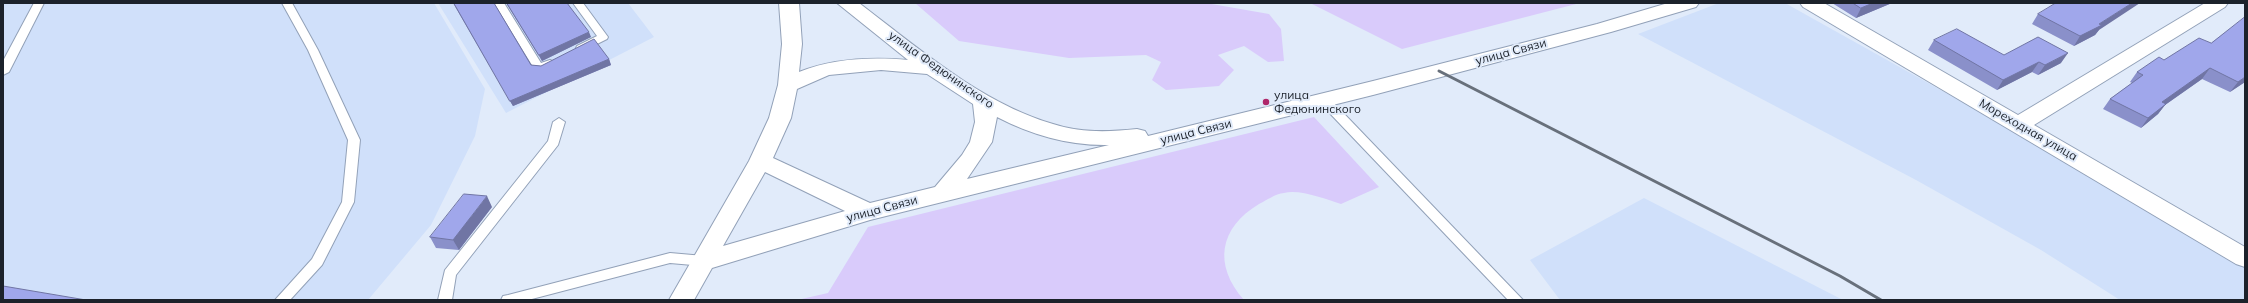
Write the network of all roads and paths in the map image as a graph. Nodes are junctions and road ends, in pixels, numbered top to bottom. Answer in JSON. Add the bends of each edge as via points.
{"nodes":[{"id":1,"x":39,"y":3,"type":"edge"},
{"id":2,"x":287,"y":3,"type":"edge"},
{"id":3,"x":499,"y":3,"type":"edge"},
{"id":4,"x":578,"y":3,"type":"edge"},
{"id":5,"x":789,"y":3,"type":"edge"},
{"id":6,"x":847,"y":3,"type":"edge"},
{"id":7,"x":1689,"y":3,"type":"edge"},
{"id":8,"x":1810,"y":3,"type":"edge"},
{"id":9,"x":2218,"y":3,"type":"edge"},
{"id":10,"x":934,"y":68,"type":"junction"},
{"id":11,"x":3,"y":72,"type":"edge"},
{"id":12,"x":788,"y":85,"type":"junction"},
{"id":13,"x":983,"y":100,"type":"junction"},
{"id":14,"x":1324,"y":100,"type":"junction"},
{"id":15,"x":559,"y":122,"type":"dead end"},
{"id":16,"x":2018,"y":124,"type":"junction"},
{"id":17,"x":1207,"y":129,"type":"junction"},
{"id":18,"x":760,"y":161,"type":"junction"},
{"id":19,"x":943,"y":193,"type":"junction"},
{"id":20,"x":868,"y":212,"type":"junction"},
{"id":21,"x":2245,"y":258,"type":"edge"},
{"id":22,"x":704,"y":261,"type":"junction"},
{"id":23,"x":282,"y":300,"type":"edge"},
{"id":24,"x":445,"y":300,"type":"edge"},
{"id":25,"x":508,"y":300,"type":"edge"},
{"id":26,"x":681,"y":300,"type":"edge"},
{"id":27,"x":1516,"y":300,"type":"edge"}],
"edges":[{"from":1,"to":11,"type":"lane"},
{"from":2,"to":23,"type":"lane","via":[[354,140],[348,202],[317,262]]},
{"from":3,"to":4,"type":"lane","via":[[539,68],[603,37]]},
{"from":5,"to":12,"type":"main road","via":[[792,44]]},
{"from":6,"to":10,"type":"main road","name":"улица Федюнинского"},
{"from":7,"to":14,"type":"main road","name":"улица Связи","via":[[1596,30]]},
{"from":8,"to":16,"type":"main road","name":"Мореходная улица"},
{"from":9,"to":16,"type":"main road"},
{"from":10,"to":12,"type":"main road","via":[[881,64],[825,69]]},
{"from":10,"to":13,"type":"main road","name":"улица Федюнинского"},
{"from":12,"to":18,"type":"main road","via":[[780,118]]},
{"from":13,"to":17,"type":"main road","name":"улица Федюнинского","via":[[1009,116],[1037,127],[1078,137],[1120,137]]},
{"from":13,"to":19,"type":"main road","via":[[987,121],[981,141],[967,165]]},
{"from":14,"to":17,"type":"main road","name":"улица Связи"},
{"from":14,"to":27,"type":"lane"},
{"from":15,"to":24,"type":"lane","via":[[554,142],[450,274]]},
{"from":16,"to":21,"type":"main road","name":"Мореходная улица"},
{"from":17,"to":19,"type":"main road","name":"улица Связи"},
{"from":18,"to":20,"type":"main road"},
{"from":18,"to":22,"type":"main road"},
{"from":19,"to":20,"type":"main road","name":"улица Связи"},
{"from":20,"to":22,"type":"main road","name":"улица Связи"},
{"from":22,"to":25,"type":"lane","via":[[670,258]]},
{"from":22,"to":26,"type":"main road"}]}
